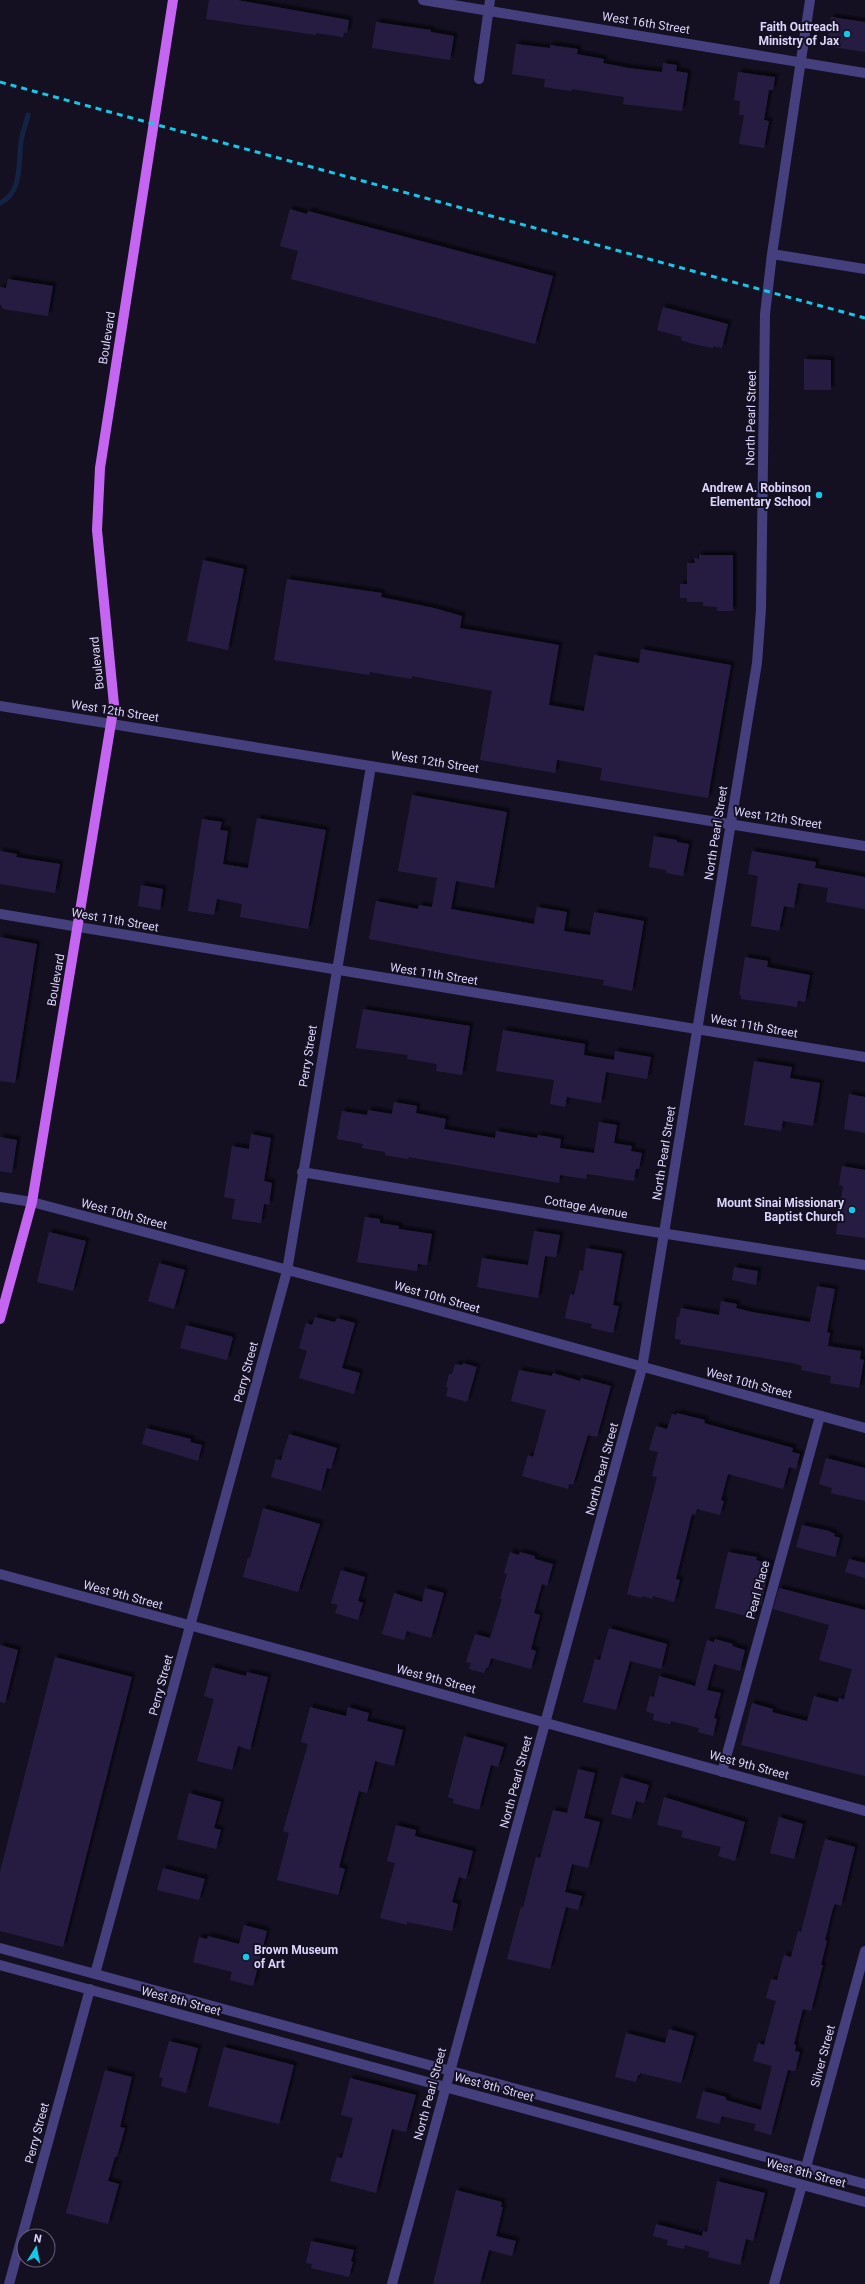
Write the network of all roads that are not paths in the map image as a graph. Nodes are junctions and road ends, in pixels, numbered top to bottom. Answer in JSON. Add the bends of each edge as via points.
{"nodes":[{"id":1,"x":173,"y":0,"type":"edge"},
{"id":2,"x":423,"y":0,"type":"edge"},
{"id":3,"x":490,"y":0,"type":"edge"},
{"id":4,"x":810,"y":0,"type":"edge"},
{"id":5,"x":489,"y":11,"type":"junction"},
{"id":6,"x":801,"y":62,"type":"junction"},
{"id":7,"x":865,"y":73,"type":"edge"},
{"id":8,"x":479,"y":79,"type":"dead end"},
{"id":9,"x":772,"y":254,"type":"junction"},
{"id":10,"x":865,"y":269,"type":"edge"},
{"id":11,"x":0,"y":706,"type":"edge"},
{"id":12,"x":112,"y":724,"type":"junction"},
{"id":13,"x":371,"y":766,"type":"junction"},
{"id":14,"x":730,"y":824,"type":"junction"},
{"id":15,"x":865,"y":846,"type":"edge"},
{"id":16,"x":0,"y":914,"type":"edge"},
{"id":17,"x":78,"y":927,"type":"junction"},
{"id":18,"x":336,"y":971,"type":"junction"},
{"id":19,"x":697,"y":1029,"type":"junction"},
{"id":20,"x":865,"y":1057,"type":"edge"},
{"id":21,"x":302,"y":1172,"type":"junction"},
{"id":22,"x":0,"y":1197,"type":"edge"},
{"id":23,"x":32,"y":1202,"type":"junction"},
{"id":24,"x":664,"y":1234,"type":"junction"},
{"id":25,"x":865,"y":1265,"type":"edge"},
{"id":26,"x":287,"y":1271,"type":"junction"},
{"id":27,"x":0,"y":1319,"type":"edge"},
{"id":28,"x":642,"y":1368,"type":"junction"},
{"id":29,"x":820,"y":1416,"type":"junction"},
{"id":30,"x":865,"y":1428,"type":"edge"},
{"id":31,"x":0,"y":1574,"type":"edge"},
{"id":32,"x":190,"y":1626,"type":"junction"},
{"id":33,"x":546,"y":1722,"type":"junction"},
{"id":34,"x":722,"y":1772,"type":"junction"},
{"id":35,"x":865,"y":1811,"type":"edge"},
{"id":36,"x":0,"y":1948,"type":"edge"},
{"id":37,"x":865,"y":1951,"type":"edge"},
{"id":38,"x":0,"y":1965,"type":"edge"},
{"id":39,"x":95,"y":1974,"type":"junction"},
{"id":40,"x":90,"y":1990,"type":"junction"},
{"id":41,"x":450,"y":2070,"type":"junction"},
{"id":42,"x":446,"y":2087,"type":"junction"},
{"id":43,"x":806,"y":2167,"type":"junction"},
{"id":44,"x":865,"y":2184,"type":"edge"},
{"id":45,"x":802,"y":2185,"type":"junction"},
{"id":46,"x":865,"y":2202,"type":"edge"},
{"id":47,"x":9,"y":2284,"type":"edge"},
{"id":48,"x":392,"y":2284,"type":"edge"},
{"id":49,"x":774,"y":2284,"type":"edge"}],
"edges":[{"from":1,"to":12,"type":"main road","name":"Boulevard","via":[[100,468],[96,530],[114,705]]},
{"from":2,"to":5,"type":"street","name":"West 16th Street"},
{"from":3,"to":5,"type":"street"},
{"from":4,"to":6,"type":"street","name":"North Pearl Street"},
{"from":5,"to":6,"type":"street","name":"West 16th Street"},
{"from":5,"to":8,"type":"street"},
{"from":6,"to":7,"type":"street","name":"West 16th Street"},
{"from":6,"to":9,"type":"street","name":"North Pearl Street"},
{"from":9,"to":10,"type":"street"},
{"from":9,"to":14,"type":"street","name":"North Pearl Street","via":[[765,314],[762,609],[757,664]]},
{"from":11,"to":12,"type":"street","name":"West 12th Street"},
{"from":12,"to":13,"type":"street","name":"West 12th Street"},
{"from":12,"to":17,"type":"main road","name":"Boulevard"},
{"from":13,"to":14,"type":"street","name":"West 12th Street"},
{"from":13,"to":18,"type":"street","name":"Perry Street"},
{"from":14,"to":15,"type":"street","name":"West 12th Street"},
{"from":14,"to":19,"type":"street","name":"North Pearl Street"},
{"from":16,"to":17,"type":"street","name":"West 11th Street"},
{"from":17,"to":18,"type":"street","name":"West 11th Street"},
{"from":17,"to":23,"type":"main road","name":"Boulevard"},
{"from":18,"to":19,"type":"street","name":"West 11th Street"},
{"from":18,"to":21,"type":"street","name":"Perry Street"},
{"from":19,"to":20,"type":"street","name":"West 11th Street"},
{"from":19,"to":24,"type":"street","name":"North Pearl Street"},
{"from":21,"to":24,"type":"street","name":"Cottage Avenue"},
{"from":21,"to":26,"type":"street","name":"Perry Street"},
{"from":22,"to":23,"type":"street","name":"West 10th Street"},
{"from":23,"to":26,"type":"street","name":"West 10th Street"},
{"from":23,"to":27,"type":"main road","name":"Boulevard"},
{"from":24,"to":25,"type":"street","name":"Cottage Avenue"},
{"from":24,"to":28,"type":"street","name":"North Pearl Street"},
{"from":26,"to":28,"type":"street","name":"West 10th Street"},
{"from":26,"to":32,"type":"street","name":"Perry Street"},
{"from":28,"to":29,"type":"street","name":"West 10th Street"},
{"from":28,"to":33,"type":"street","name":"North Pearl Street"},
{"from":29,"to":30,"type":"street","name":"West 10th Street"},
{"from":29,"to":34,"type":"street","name":"Pearl Place"},
{"from":31,"to":32,"type":"street","name":"West 9th Street"},
{"from":32,"to":33,"type":"street","name":"West 9th Street"},
{"from":32,"to":39,"type":"street","name":"Perry Street"},
{"from":33,"to":34,"type":"street","name":"West 9th Street"},
{"from":33,"to":41,"type":"street","name":"North Pearl Street"},
{"from":34,"to":35,"type":"street","name":"West 9th Street"},
{"from":36,"to":39,"type":"street","name":"West 8th Street"},
{"from":37,"to":43,"type":"street","name":"Silver Street"},
{"from":38,"to":40,"type":"street","name":"West 8th Street"},
{"from":39,"to":41,"type":"street","name":"West 8th Street"},
{"from":40,"to":42,"type":"street","name":"West 8th Street"},
{"from":40,"to":47,"type":"street","name":"Perry Street"},
{"from":41,"to":42,"type":"street","name":"North Pearl Street"},
{"from":41,"to":43,"type":"street","name":"West 8th Street"},
{"from":42,"to":45,"type":"street","name":"West 8th Street"},
{"from":42,"to":48,"type":"street","name":"North Pearl Street"},
{"from":43,"to":44,"type":"street","name":"West 8th Street"},
{"from":45,"to":46,"type":"street","name":"West 8th Street"},
{"from":45,"to":49,"type":"street"}]}
